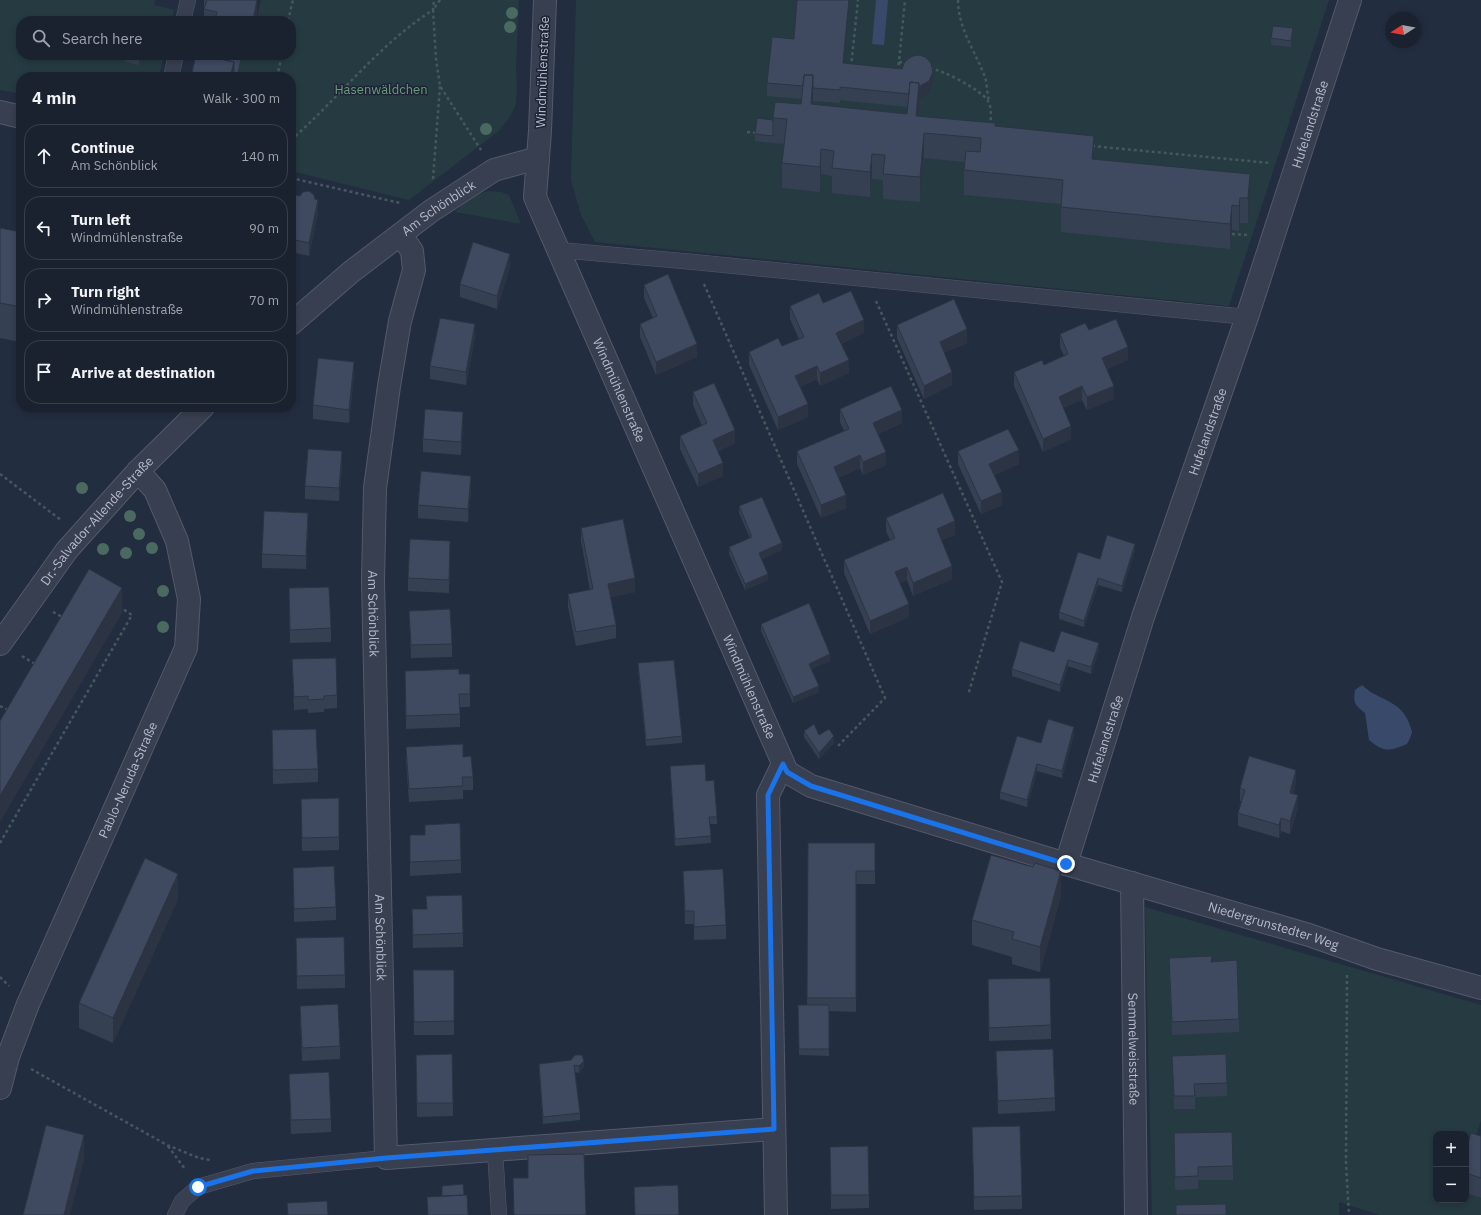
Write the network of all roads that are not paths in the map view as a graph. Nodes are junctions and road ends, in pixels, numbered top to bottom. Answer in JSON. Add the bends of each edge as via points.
{"nodes":[{"id":1,"x":188,"y":0,"type":"edge"},
{"id":2,"x":545,"y":0,"type":"edge"},
{"id":3,"x":1350,"y":0,"type":"edge"},
{"id":4,"x":184,"y":16,"type":"edge"},
{"id":5,"x":175,"y":60,"type":"edge"},
{"id":6,"x":172,"y":72,"type":"edge"},
{"id":7,"x":0,"y":112,"type":"edge"},
{"id":8,"x":16,"y":116,"type":"edge"},
{"id":9,"x":538,"y":158,"type":"junction"},
{"id":10,"x":401,"y":234,"type":"junction"},
{"id":11,"x":559,"y":250,"type":"junction"},
{"id":12,"x":1247,"y":318,"type":"junction"},
{"id":13,"x":296,"y":320,"type":"edge"},
{"id":14,"x":198,"y":412,"type":"edge"},
{"id":15,"x":138,"y":471,"type":"junction"},
{"id":16,"x":0,"y":644,"type":"edge"},
{"id":17,"x":783,"y":764,"type":"junction"},
{"id":18,"x":1066,"y":864,"type":"junction"},
{"id":19,"x":1132,"y":883,"type":"junction"},
{"id":20,"x":1481,"y":988,"type":"edge"},
{"id":21,"x":0,"y":1088,"type":"edge"},
{"id":22,"x":774,"y":1129,"type":"junction"},
{"id":23,"x":495,"y":1150,"type":"junction"},
{"id":24,"x":386,"y":1158,"type":"junction"},
{"id":25,"x":175,"y":1215,"type":"edge"},
{"id":26,"x":499,"y":1215,"type":"edge"},
{"id":27,"x":776,"y":1215,"type":"edge"},
{"id":28,"x":1136,"y":1215,"type":"edge"}],
"edges":[{"from":1,"to":4,"type":"lane"},
{"from":2,"to":9,"type":"street","name":"Windmühlenstraße"},
{"from":3,"to":12,"type":"street","name":"Hufelandstraße"},
{"from":5,"to":6,"type":"lane"},
{"from":7,"to":8,"type":"street"},
{"from":9,"to":10,"type":"street","name":"Am Schönblick","via":[[494,170]]},
{"from":9,"to":11,"type":"street","name":"Windmühlenstraße","via":[[535,197]]},
{"from":10,"to":13,"type":"street","via":[[351,272]]},
{"from":10,"to":24,"type":"street","name":"Am Schönblick","via":[[412,251],[414,270],[396,343],[376,480],[373,581]]},
{"from":11,"to":12,"type":"lane"},
{"from":11,"to":17,"type":"street","name":"Windmühlenstraße"},
{"from":12,"to":18,"type":"street","name":"Hufelandstraße","via":[[1143,617]]},
{"from":14,"to":15,"type":"street","name":"Dr.-Salvador-Allende-Straße"},
{"from":15,"to":16,"type":"street","name":"Dr.-Salvador-Allende-Straße","via":[[67,550]]},
{"from":15,"to":21,"type":"street","name":"Pablo-Neruda-Straße","via":[[155,490],[177,541],[189,599],[186,648],[28,1004],[8,1057]]},
{"from":17,"to":18,"type":"street","name":"Windmühlenstraße","via":[[787,772],[811,786]]},
{"from":17,"to":22,"type":"street","via":[[768,795]]},
{"from":18,"to":19,"type":"street","name":"Niedergrunstedter Weg"},
{"from":19,"to":20,"type":"street","name":"Niedergrunstedter Weg","via":[[1309,935],[1377,959]]},
{"from":19,"to":28,"type":"street","name":"Semmelweisstraße"},
{"from":22,"to":23,"type":"street"},
{"from":22,"to":27,"type":"street"},
{"from":23,"to":24,"type":"street"},
{"from":23,"to":26,"type":"lane"},
{"from":24,"to":25,"type":"lane","via":[[253,1171],[198,1187],[182,1201]]}]}
